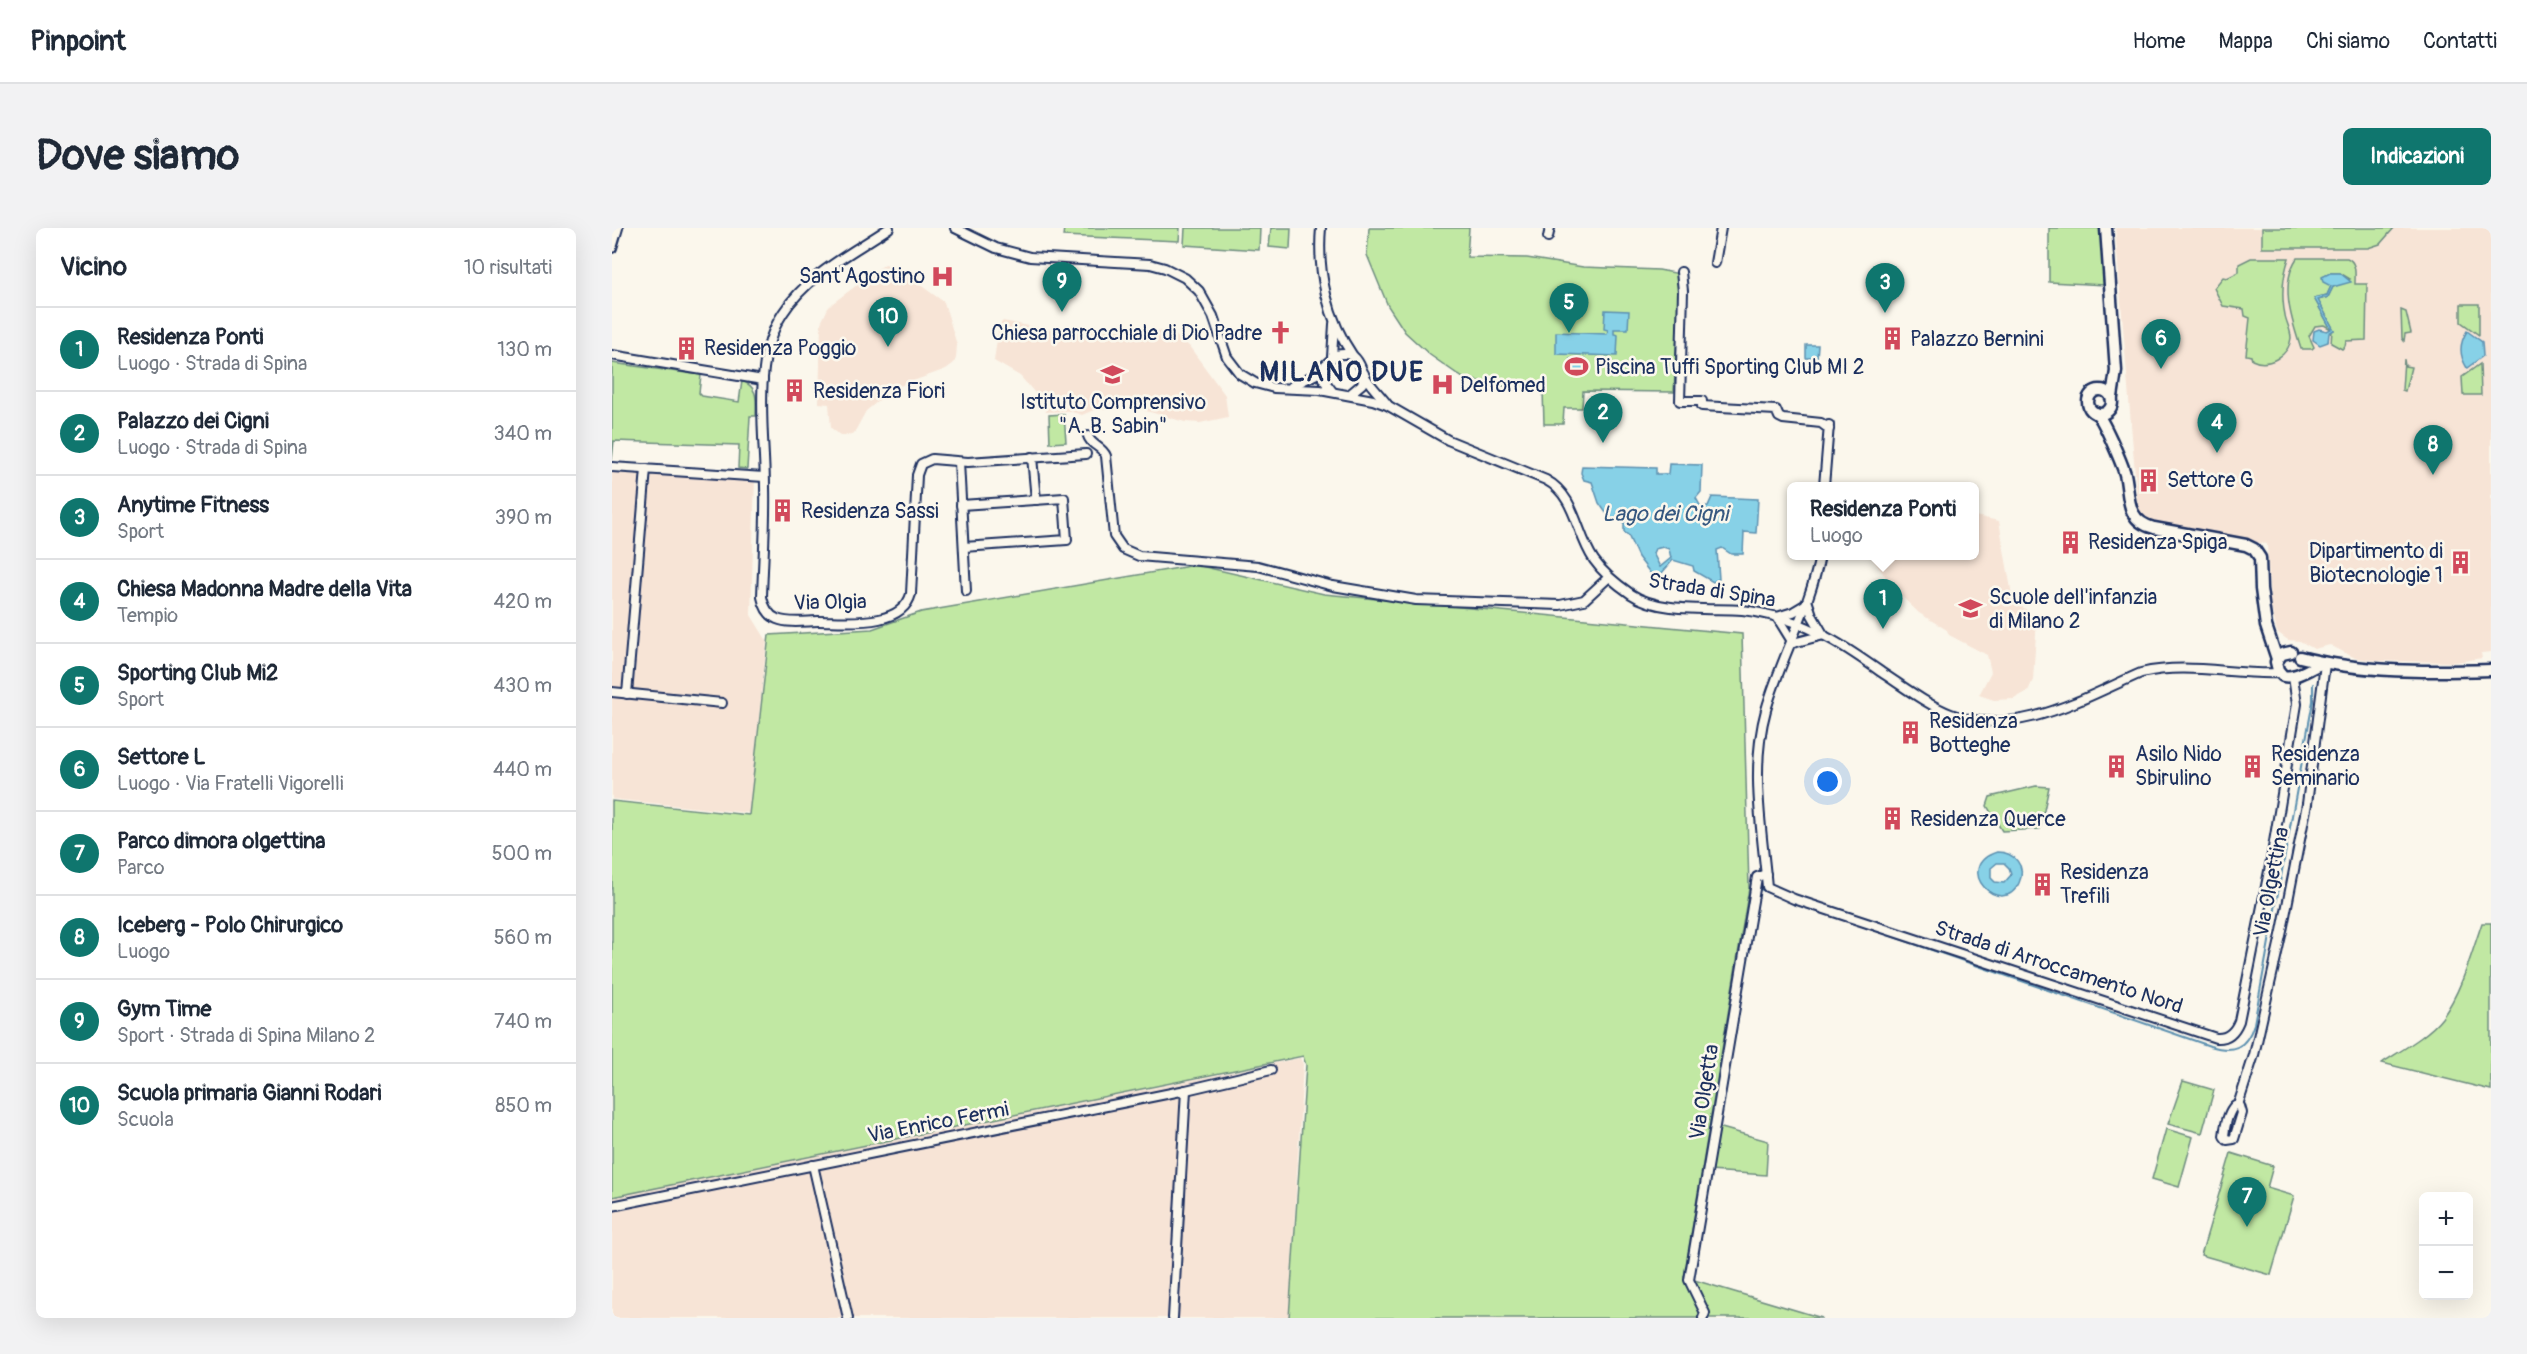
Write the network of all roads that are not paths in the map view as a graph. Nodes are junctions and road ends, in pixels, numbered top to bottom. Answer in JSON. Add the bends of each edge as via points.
{"nodes":[{"id":1,"x":618,"y":228,"type":"edge"},
{"id":2,"x":889,"y":228,"type":"edge"},
{"id":3,"x":955,"y":228,"type":"edge"},
{"id":4,"x":1321,"y":228,"type":"edge"},
{"id":5,"x":1550,"y":228,"type":"edge"},
{"id":6,"x":1721,"y":228,"type":"edge"},
{"id":7,"x":2106,"y":228,"type":"edge"},
{"id":8,"x":1548,"y":237,"type":"dead end"},
{"id":9,"x":612,"y":249,"type":"edge"},
{"id":10,"x":1715,"y":263,"type":"dead end"},
{"id":11,"x":1681,"y":272,"type":"dead end"},
{"id":12,"x":1334,"y":323,"type":"junction"},
{"id":13,"x":612,"y":355,"type":"edge"},
{"id":14,"x":1353,"y":356,"type":"junction"},
{"id":15,"x":1332,"y":357,"type":"junction"},
{"id":16,"x":1323,"y":371,"type":"junction"},
{"id":17,"x":1364,"y":374,"type":"junction"},
{"id":18,"x":2115,"y":379,"type":"junction"},
{"id":19,"x":764,"y":380,"type":"junction"},
{"id":20,"x":1291,"y":387,"type":"junction"},
{"id":21,"x":2102,"y":390,"type":"junction"},
{"id":22,"x":1332,"y":391,"type":"junction"},
{"id":23,"x":1350,"y":394,"type":"junction"},
{"id":24,"x":2112,"y":397,"type":"junction"},
{"id":25,"x":1387,"y":405,"type":"junction"},
{"id":26,"x":2102,"y":412,"type":"junction"},
{"id":27,"x":1088,"y":436,"type":"dead end"},
{"id":28,"x":1086,"y":454,"type":"dead end"},
{"id":29,"x":1032,"y":458,"type":"junction"},
{"id":30,"x":959,"y":462,"type":"junction"},
{"id":31,"x":612,"y":467,"type":"edge"},
{"id":32,"x":646,"y":469,"type":"junction"},
{"id":33,"x":764,"y":477,"type":"junction"},
{"id":34,"x":1824,"y":482,"type":"edge"},
{"id":35,"x":1036,"y":500,"type":"junction"},
{"id":36,"x":961,"y":505,"type":"junction"},
{"id":37,"x":964,"y":547,"type":"junction"},
{"id":38,"x":1819,"y":560,"type":"edge"},
{"id":39,"x":1610,"y":577,"type":"junction"},
{"id":40,"x":966,"y":591,"type":"dead end"},
{"id":41,"x":1808,"y":603,"type":"junction"},
{"id":42,"x":1777,"y":617,"type":"junction"},
{"id":43,"x":2266,"y":620,"type":"junction"},
{"id":44,"x":1800,"y":625,"type":"junction"},
{"id":45,"x":1824,"y":635,"type":"junction"},
{"id":46,"x":1793,"y":643,"type":"junction"},
{"id":47,"x":2295,"y":655,"type":"junction"},
{"id":48,"x":2325,"y":663,"type":"junction"},
{"id":49,"x":2278,"y":665,"type":"junction"},
{"id":50,"x":2491,"y":670,"type":"edge"},
{"id":51,"x":2296,"y":675,"type":"junction"},
{"id":52,"x":612,"y":692,"type":"edge"},
{"id":53,"x":627,"y":694,"type":"junction"},
{"id":54,"x":722,"y":703,"type":"dead end"},
{"id":55,"x":1766,"y":874,"type":"junction"},
{"id":56,"x":1270,"y":1070,"type":"dead end"},
{"id":57,"x":1186,"y":1090,"type":"junction"},
{"id":58,"x":2238,"y":1105,"type":"dead end"},
{"id":59,"x":813,"y":1165,"type":"junction"},
{"id":60,"x":612,"y":1206,"type":"edge"},
{"id":61,"x":848,"y":1318,"type":"edge"},
{"id":62,"x":1173,"y":1318,"type":"edge"},
{"id":63,"x":1703,"y":1318,"type":"edge"}],
"edges":[{"from":1,"to":9,"type":"street"},
{"from":2,"to":19,"type":"street","via":[[819,274],[792,300],[772,333]]},
{"from":3,"to":20,"type":"street","via":[[988,245],[1030,257],[1150,264],[1176,273],[1206,301],[1235,368],[1262,386]]},
{"from":4,"to":12,"type":"street","via":[[1322,274]]},
{"from":5,"to":8,"type":"street"},
{"from":6,"to":10,"type":"street"},
{"from":7,"to":18,"type":"street"},
{"from":11,"to":34,"type":"street","via":[[1680,401],[1776,410],[1779,417],[1829,427]]},
{"from":12,"to":14,"type":"street"},
{"from":12,"to":15,"type":"street"},
{"from":13,"to":19,"type":"street"},
{"from":14,"to":15,"type":"street"},
{"from":14,"to":17,"type":"street"},
{"from":15,"to":16,"type":"street"},
{"from":16,"to":20,"type":"street"},
{"from":16,"to":22,"type":"street","via":[[1323,379]]},
{"from":17,"to":23,"type":"street","via":[[1359,388]]},
{"from":17,"to":25,"type":"street"},
{"from":18,"to":21,"type":"street"},
{"from":18,"to":24,"type":"street"},
{"from":19,"to":33,"type":"street"},
{"from":20,"to":22,"type":"street"},
{"from":21,"to":24,"type":"street"},
{"from":21,"to":26,"type":"street","via":[[2089,398],[2090,408]]},
{"from":22,"to":23,"type":"street"},
{"from":23,"to":25,"type":"street"},
{"from":24,"to":26,"type":"street","via":[[2112,406]]},
{"from":25,"to":39,"type":"street","name":"Strada di Spina","via":[[1448,440],[1552,484],[1569,501],[1588,550]]},
{"from":26,"to":43,"type":"street","via":[[2124,472],[2130,509],[2140,523],[2254,549],[2260,562]]},
{"from":27,"to":39,"type":"street","via":[[1106,456],[1114,536],[1123,549],[1139,556],[1258,566],[1333,586],[1416,600],[1560,605],[1584,600]]},
{"from":28,"to":29,"type":"street","name":"Via Olgia"},
{"from":29,"to":30,"type":"street","name":"Via Olgia"},
{"from":29,"to":35,"type":"street"},
{"from":30,"to":33,"type":"street","name":"Via Olgia","via":[[932,459],[920,467],[910,600],[899,612],[871,621],[782,620],[766,610],[762,597]]},
{"from":30,"to":36,"type":"street"},
{"from":31,"to":32,"type":"street"},
{"from":32,"to":33,"type":"street"},
{"from":32,"to":53,"type":"street"},
{"from":35,"to":36,"type":"street"},
{"from":35,"to":37,"type":"street","via":[[1064,498],[1067,540]]},
{"from":36,"to":37,"type":"street"},
{"from":37,"to":40,"type":"street"},
{"from":38,"to":41,"type":"street"},
{"from":39,"to":42,"type":"street","name":"Strada di Spina","via":[[1631,594],[1656,604]]},
{"from":41,"to":42,"type":"street"},
{"from":41,"to":44,"type":"street"},
{"from":41,"to":45,"type":"street"},
{"from":42,"to":44,"type":"street","name":"Strada di Spina"},
{"from":42,"to":46,"type":"street"},
{"from":43,"to":47,"type":"street","via":[[2278,642]]},
{"from":43,"to":49,"type":"street"},
{"from":44,"to":45,"type":"street","name":"Strada di Spina"},
{"from":44,"to":46,"type":"street"},
{"from":45,"to":46,"type":"street"},
{"from":45,"to":49,"type":"street","name":"Strada di Spina","via":[[1926,702],[1959,716],[1990,722],[2045,714],[2154,670],[2253,672]]},
{"from":46,"to":55,"type":"street","via":[[1762,728],[1760,830]]},
{"from":47,"to":48,"type":"street"},
{"from":47,"to":49,"type":"street","via":[[2284,652]]},
{"from":47,"to":51,"type":"street","via":[[2302,664]]},
{"from":48,"to":50,"type":"street","via":[[2386,670]]},
{"from":48,"to":51,"type":"street"},
{"from":48,"to":58,"type":"street","name":"Via Olgettina","via":[[2300,839],[2269,994]]},
{"from":49,"to":51,"type":"street","via":[[2287,677]]},
{"from":51,"to":55,"type":"street","name":"Strada di Arroccamento Nord","via":[[2297,704],[2239,1021],[2233,1032],[2222,1039],[1794,899],[1767,887]]},
{"from":52,"to":53,"type":"street"},
{"from":53,"to":54,"type":"street"},
{"from":55,"to":63,"type":"street","name":"Via Olgetta","via":[[1757,877],[1689,1281],[1705,1313]]},
{"from":56,"to":57,"type":"street","name":"Via Enrico Fermi"},
{"from":57,"to":59,"type":"street","name":"Via Enrico Fermi"},
{"from":57,"to":62,"type":"street"},
{"from":59,"to":60,"type":"street","name":"Via Enrico Fermi"},
{"from":59,"to":61,"type":"street"}]}
